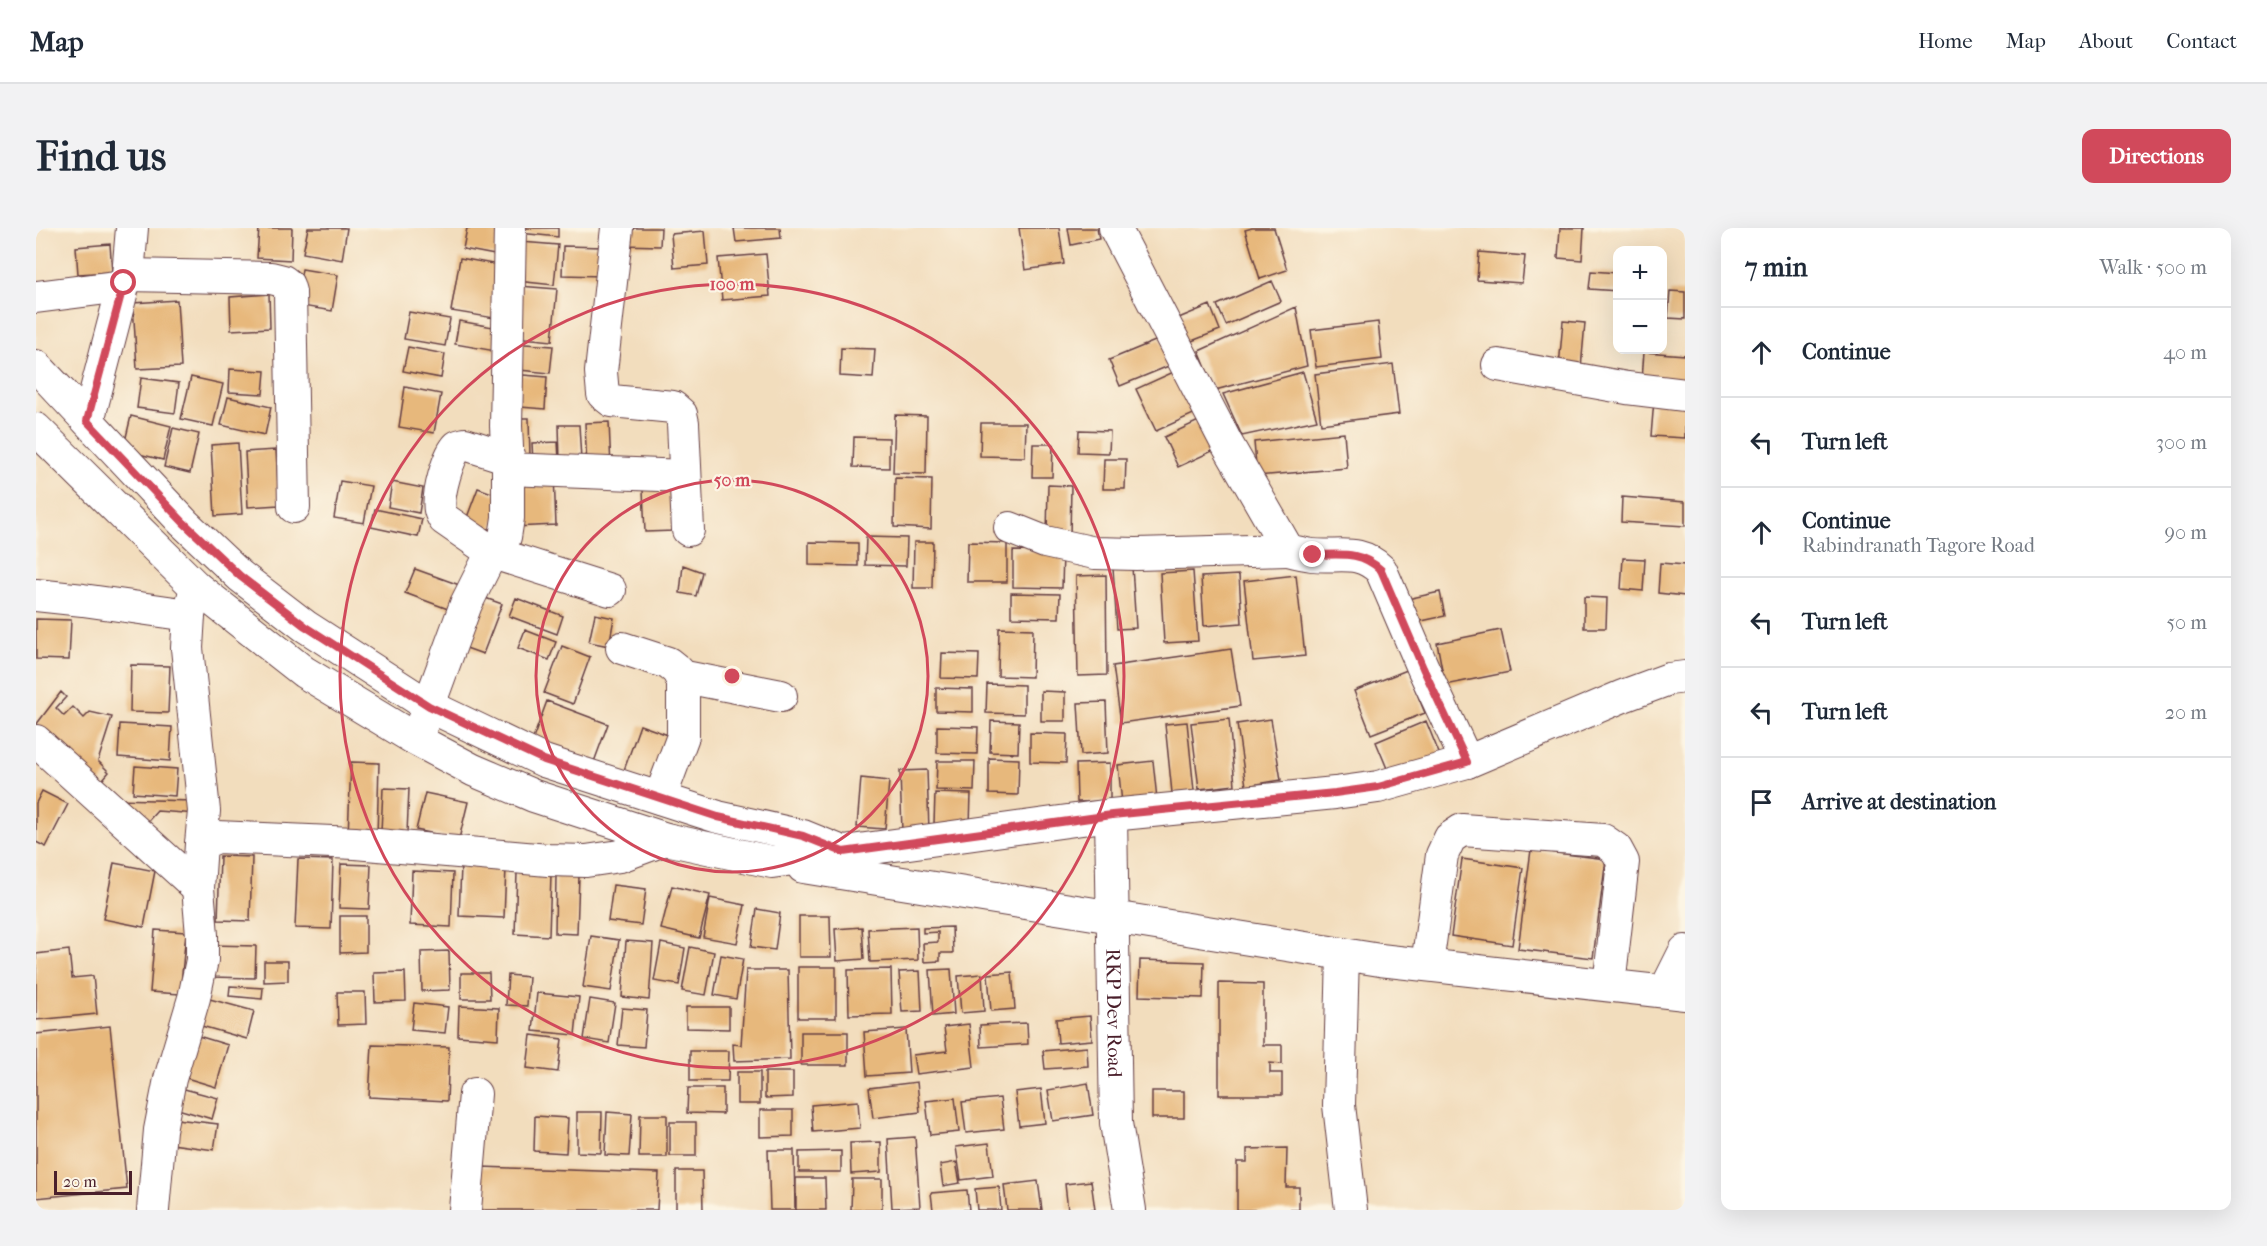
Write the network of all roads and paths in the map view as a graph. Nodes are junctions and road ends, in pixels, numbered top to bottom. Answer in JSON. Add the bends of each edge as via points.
{"nodes":[{"id":1,"x":132,"y":228,"type":"edge"},
{"id":2,"x":510,"y":228,"type":"edge"},
{"id":3,"x":617,"y":228,"type":"edge"},
{"id":4,"x":1115,"y":228,"type":"edge"},
{"id":5,"x":126,"y":279,"type":"junction"},
{"id":6,"x":36,"y":297,"type":"edge"},
{"id":7,"x":1498,"y":365,"type":"dead end"},
{"id":8,"x":36,"y":366,"type":"edge"},
{"id":9,"x":1685,"y":395,"type":"edge"},
{"id":10,"x":87,"y":421,"type":"junction"},
{"id":11,"x":36,"y":429,"type":"edge"},
{"id":12,"x":509,"y":463,"type":"junction"},
{"id":13,"x":685,"y":476,"type":"junction"},
{"id":14,"x":294,"y":507,"type":"dead end"},
{"id":15,"x":1010,"y":528,"type":"dead end"},
{"id":16,"x":688,"y":530,"type":"dead end"},
{"id":17,"x":1288,"y":550,"type":"junction"},
{"id":18,"x":493,"y":553,"type":"junction"},
{"id":19,"x":610,"y":590,"type":"dead end"},
{"id":20,"x":36,"y":595,"type":"edge"},
{"id":21,"x":193,"y":601,"type":"junction"},
{"id":22,"x":622,"y":648,"type":"dead end"},
{"id":23,"x":680,"y":676,"type":"junction"},
{"id":24,"x":1685,"y":677,"type":"edge"},
{"id":25,"x":781,"y":696,"type":"dead end"},
{"id":26,"x":429,"y":706,"type":"junction"},
{"id":27,"x":415,"y":739,"type":"junction"},
{"id":28,"x":36,"y":741,"type":"edge"},
{"id":29,"x":1467,"y":762,"type":"junction"},
{"id":30,"x":660,"y":798,"type":"junction"},
{"id":31,"x":1112,"y":815,"type":"junction"},
{"id":32,"x":666,"y":839,"type":"junction"},
{"id":33,"x":201,"y":844,"type":"junction"},
{"id":34,"x":843,"y":852,"type":"junction"},
{"id":35,"x":772,"y":862,"type":"junction"},
{"id":36,"x":198,"y":888,"type":"junction"},
{"id":37,"x":1111,"y":918,"type":"junction"},
{"id":38,"x":1685,"y":951,"type":"edge"},
{"id":39,"x":1342,"y":954,"type":"junction"},
{"id":40,"x":1427,"y":965,"type":"junction"},
{"id":41,"x":1609,"y":985,"type":"junction"},
{"id":42,"x":1675,"y":993,"type":"edge"},
{"id":43,"x":474,"y":1094,"type":"dead end"},
{"id":44,"x":153,"y":1210,"type":"edge"},
{"id":45,"x":465,"y":1210,"type":"edge"},
{"id":46,"x":1130,"y":1210,"type":"edge"},
{"id":47,"x":1351,"y":1210,"type":"edge"}],
"edges":[{"from":1,"to":5,"type":"street"},
{"from":2,"to":12,"type":"street","via":[[506,426]]},
{"from":3,"to":13,"type":"street","via":[[603,394],[612,401],[673,407],[681,414]]},
{"from":4,"to":17,"type":"street","via":[[1227,444]]},
{"from":5,"to":6,"type":"street","via":[[115,287]]},
{"from":5,"to":10,"type":"street"},
{"from":5,"to":14,"type":"street","via":[[247,277],[271,278],[288,285]]},
{"from":7,"to":9,"type":"street"},
{"from":8,"to":10,"type":"street"},
{"from":10,"to":26,"type":"street","via":[[240,576],[305,626]]},
{"from":11,"to":21,"type":"street"},
{"from":12,"to":13,"type":"street"},
{"from":12,"to":18,"type":"street","via":[[505,537]]},
{"from":12,"to":18,"type":"street","via":[[465,444],[458,446],[449,459],[440,500],[444,519]]},
{"from":13,"to":16,"type":"street"},
{"from":15,"to":17,"type":"street","via":[[1045,542],[1095,553]]},
{"from":17,"to":29,"type":"street","via":[[1313,555],[1359,555],[1381,570]]},
{"from":18,"to":19,"type":"street"},
{"from":18,"to":26,"type":"street","via":[[466,604]]},
{"from":20,"to":21,"type":"street","via":[[83,600]]},
{"from":21,"to":27,"type":"street"},
{"from":21,"to":33,"type":"street","via":[[187,648],[204,811]]},
{"from":22,"to":23,"type":"street","via":[[668,663]]},
{"from":23,"to":25,"type":"street"},
{"from":23,"to":30,"type":"street","via":[[683,736]]},
{"from":24,"to":29,"type":"street","via":[[1623,696]]},
{"from":26,"to":27,"type":"street"},
{"from":26,"to":30,"type":"street","via":[[544,760]]},
{"from":27,"to":32,"type":"street","via":[[473,771],[534,796]]},
{"from":28,"to":36,"type":"street"},
{"from":29,"to":31,"type":"street","via":[[1367,789]]},
{"from":30,"to":34,"type":"street","via":[[718,817],[803,836]]},
{"from":31,"to":34,"type":"street"},
{"from":31,"to":37,"type":"street","name":"RKP Dev Road"},
{"from":32,"to":33,"type":"street","via":[[620,856],[586,861],[228,837],[216,837]]},
{"from":32,"to":35,"type":"street"},
{"from":33,"to":36,"type":"street"},
{"from":34,"to":35,"type":"street"},
{"from":35,"to":37,"type":"street"},
{"from":36,"to":44,"type":"street","via":[[202,960],[170,1078],[160,1130]]},
{"from":37,"to":39,"type":"street"},
{"from":37,"to":46,"type":"street","name":"RKP Dev Road","via":[[1116,1123]]},
{"from":38,"to":42,"type":"street"},
{"from":39,"to":40,"type":"street"},
{"from":39,"to":47,"type":"street","via":[[1339,1105]]},
{"from":40,"to":41,"type":"street"},
{"from":40,"to":41,"type":"street","via":[[1442,855],[1450,837],[1462,831],[1603,840],[1616,849],[1623,862]]},
{"from":41,"to":42,"type":"street"},
{"from":43,"to":45,"type":"street"}]}
